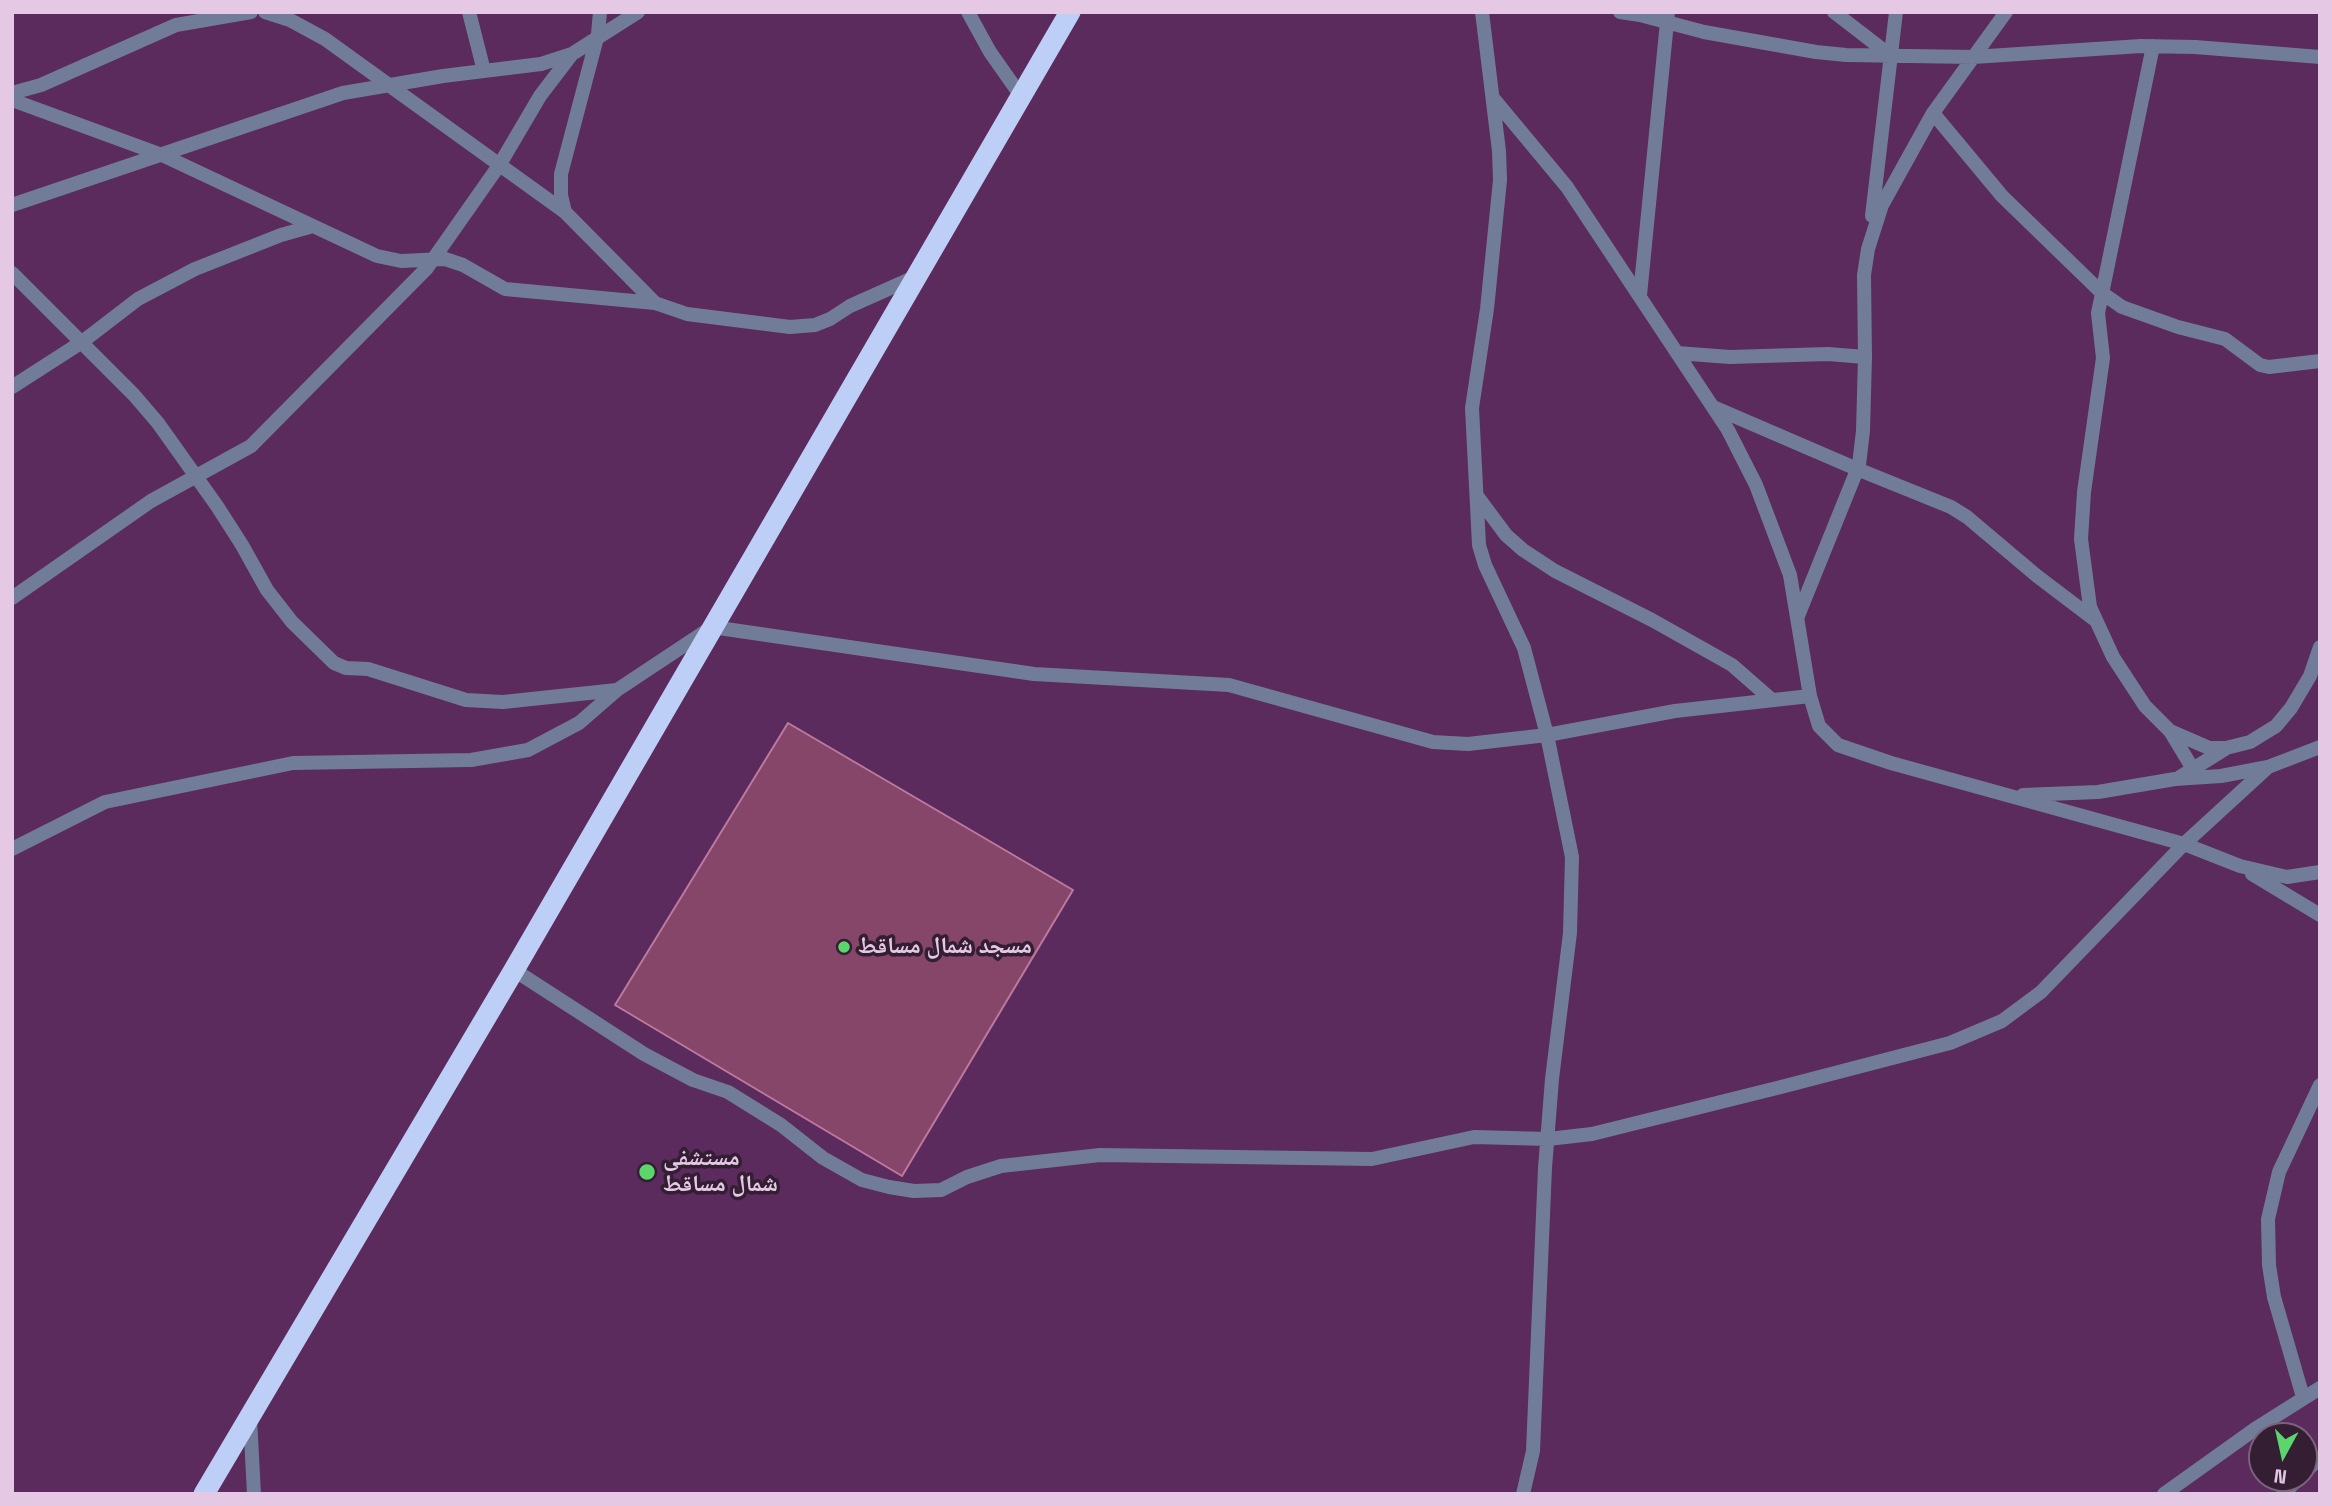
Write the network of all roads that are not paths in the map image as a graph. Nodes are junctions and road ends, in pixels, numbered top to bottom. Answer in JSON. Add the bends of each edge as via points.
{"nodes":[{"id":1,"x":251,"y":12,"type":"edge"},
{"id":2,"x":265,"y":12,"type":"edge"},
{"id":3,"x":469,"y":12,"type":"edge"},
{"id":4,"x":600,"y":12,"type":"edge"},
{"id":5,"x":638,"y":12,"type":"edge"},
{"id":6,"x":968,"y":12,"type":"edge"},
{"id":7,"x":1070,"y":12,"type":"edge"},
{"id":8,"x":1482,"y":12,"type":"edge"},
{"id":9,"x":1620,"y":12,"type":"edge"},
{"id":10,"x":1834,"y":12,"type":"edge"},
{"id":11,"x":1896,"y":12,"type":"edge"},
{"id":12,"x":2006,"y":12,"type":"edge"},
{"id":13,"x":1668,"y":17,"type":"edge"},
{"id":14,"x":596,"y":40,"type":"junction"},
{"id":15,"x":2153,"y":46,"type":"junction"},
{"id":16,"x":572,"y":54,"type":"junction"},
{"id":17,"x":1891,"y":56,"type":"junction"},
{"id":18,"x":1973,"y":57,"type":"junction"},
{"id":19,"x":2320,"y":57,"type":"edge"},
{"id":20,"x":484,"y":71,"type":"junction"},
{"id":21,"x":390,"y":84,"type":"junction"},
{"id":22,"x":12,"y":93,"type":"edge"},
{"id":23,"x":1021,"y":96,"type":"junction"},
{"id":24,"x":1492,"y":97,"type":"junction"},
{"id":25,"x":12,"y":100,"type":"edge"},
{"id":26,"x":1933,"y":113,"type":"junction"},
{"id":27,"x":162,"y":155,"type":"junction"},
{"id":28,"x":500,"y":164,"type":"junction"},
{"id":29,"x":12,"y":205,"type":"edge"},
{"id":30,"x":565,"y":212,"type":"junction"},
{"id":31,"x":313,"y":226,"type":"junction"},
{"id":32,"x":1868,"y":250,"type":"junction"},
{"id":33,"x":433,"y":258,"type":"junction"},
{"id":34,"x":12,"y":273,"type":"edge"},
{"id":35,"x":915,"y":277,"type":"junction"},
{"id":36,"x":2102,"y":293,"type":"junction"},
{"id":37,"x":1640,"y":295,"type":"junction"},
{"id":38,"x":655,"y":303,"type":"junction"},
{"id":39,"x":82,"y":342,"type":"junction"},
{"id":40,"x":1677,"y":353,"type":"junction"},
{"id":41,"x":1865,"y":357,"type":"junction"},
{"id":42,"x":2320,"y":361,"type":"edge"},
{"id":43,"x":12,"y":387,"type":"edge"},
{"id":44,"x":1713,"y":407,"type":"junction"},
{"id":45,"x":1857,"y":469,"type":"junction"},
{"id":46,"x":196,"y":477,"type":"junction"},
{"id":47,"x":1476,"y":495,"type":"junction"},
{"id":48,"x":12,"y":598,"type":"edge"},
{"id":49,"x":1797,"y":618,"type":"junction"},
{"id":50,"x":2096,"y":621,"type":"junction"},
{"id":51,"x":712,"y":627,"type":"junction"},
{"id":52,"x":2320,"y":647,"type":"edge"},
{"id":53,"x":617,"y":690,"type":"junction"},
{"id":54,"x":1810,"y":696,"type":"junction"},
{"id":55,"x":1772,"y":700,"type":"junction"},
{"id":56,"x":2170,"y":731,"type":"junction"},
{"id":57,"x":1547,"y":735,"type":"junction"},
{"id":58,"x":2320,"y":747,"type":"edge"},
{"id":59,"x":2226,"y":748,"type":"junction"},
{"id":60,"x":2268,"y":767,"type":"junction"},
{"id":61,"x":2193,"y":769,"type":"junction"},
{"id":62,"x":2175,"y":779,"type":"junction"},
{"id":63,"x":2009,"y":795,"type":"junction"},
{"id":64,"x":2184,"y":844,"type":"junction"},
{"id":65,"x":12,"y":849,"type":"edge"},
{"id":66,"x":2240,"y":866,"type":"junction"},
{"id":67,"x":2320,"y":872,"type":"edge"},
{"id":68,"x":2320,"y":915,"type":"edge"},
{"id":69,"x":514,"y":970,"type":"junction"},
{"id":70,"x":2320,"y":1085,"type":"edge"},
{"id":71,"x":1548,"y":1139,"type":"junction"},
{"id":72,"x":2320,"y":1388,"type":"edge"},
{"id":73,"x":2303,"y":1397,"type":"junction"},
{"id":74,"x":249,"y":1417,"type":"junction"},
{"id":75,"x":204,"y":1494,"type":"edge"},
{"id":76,"x":254,"y":1494,"type":"edge"},
{"id":77,"x":1523,"y":1494,"type":"edge"},
{"id":78,"x":2164,"y":1494,"type":"edge"}],
"edges":[{"from":1,"to":22,"type":"street","via":[[176,25],[41,85]]},
{"from":2,"to":21,"type":"street","via":[[325,39]]},
{"from":3,"to":20,"type":"street"},
{"from":4,"to":14,"type":"street"},
{"from":5,"to":14,"type":"street"},
{"from":6,"to":23,"type":"street"},
{"from":7,"to":23,"type":"highway"},
{"from":8,"to":24,"type":"street"},
{"from":9,"to":13,"type":"street"},
{"from":10,"to":17,"type":"street"},
{"from":11,"to":17,"type":"street"},
{"from":12,"to":18,"type":"street"},
{"from":13,"to":17,"type":"street","via":[[1704,32],[1816,52]]},
{"from":13,"to":37,"type":"street"},
{"from":14,"to":16,"type":"street"},
{"from":14,"to":30,"type":"street","via":[[561,174]]},
{"from":15,"to":18,"type":"street"},
{"from":15,"to":19,"type":"street"},
{"from":15,"to":36,"type":"street"},
{"from":16,"to":20,"type":"street","via":[[541,64]]},
{"from":16,"to":28,"type":"street","via":[[540,96]]},
{"from":17,"to":18,"type":"street"},
{"from":17,"to":32,"type":"street"},
{"from":18,"to":26,"type":"street"},
{"from":20,"to":21,"type":"street"},
{"from":21,"to":27,"type":"street","via":[[343,93]]},
{"from":21,"to":28,"type":"street"},
{"from":23,"to":35,"type":"highway"},
{"from":24,"to":37,"type":"street","via":[[1567,187]]},
{"from":24,"to":47,"type":"street","via":[[1500,180],[1472,408]]},
{"from":25,"to":27,"type":"street"},
{"from":26,"to":32,"type":"street","via":[[1882,205]]},
{"from":26,"to":36,"type":"street","via":[[2002,196]]},
{"from":27,"to":29,"type":"street"},
{"from":27,"to":31,"type":"street"},
{"from":28,"to":30,"type":"street"},
{"from":28,"to":33,"type":"street"},
{"from":30,"to":38,"type":"street"},
{"from":31,"to":33,"type":"street","via":[[377,256],[401,261]]},
{"from":31,"to":39,"type":"street","via":[[195,268],[138,299]]},
{"from":32,"to":41,"type":"street"},
{"from":33,"to":38,"type":"street","via":[[463,265],[505,289]]},
{"from":33,"to":46,"type":"street","via":[[251,446]]},
{"from":34,"to":39,"type":"street"},
{"from":35,"to":38,"type":"street","via":[[815,325],[790,327],[687,314]]},
{"from":35,"to":51,"type":"highway"},
{"from":36,"to":42,"type":"street","via":[[2146,317],[2225,339],[2260,365]]},
{"from":36,"to":50,"type":"street","via":[[2098,313],[2104,358],[2081,540]]},
{"from":37,"to":40,"type":"street"},
{"from":39,"to":43,"type":"street"},
{"from":39,"to":46,"type":"street","via":[[158,423]]},
{"from":40,"to":41,"type":"street"},
{"from":40,"to":44,"type":"street"},
{"from":41,"to":45,"type":"street"},
{"from":44,"to":45,"type":"street"},
{"from":44,"to":49,"type":"street","via":[[1756,485],[1790,575]]},
{"from":45,"to":49,"type":"street"},
{"from":45,"to":50,"type":"street","via":[[1967,517]]},
{"from":46,"to":48,"type":"street","via":[[108,529]]},
{"from":46,"to":53,"type":"street","via":[[267,590],[334,663],[466,700],[503,702]]},
{"from":47,"to":55,"type":"street","via":[[1523,550],[1732,665]]},
{"from":47,"to":57,"type":"street","via":[[1479,545],[1524,648]]},
{"from":49,"to":54,"type":"street"},
{"from":50,"to":56,"type":"street","via":[[2145,706]]},
{"from":51,"to":53,"type":"street"},
{"from":51,"to":57,"type":"street","via":[[1034,674],[1229,685],[1433,742],[1468,744]]},
{"from":51,"to":69,"type":"highway"},
{"from":52,"to":59,"type":"street","via":[[2310,676],[2276,726],[2250,742]]},
{"from":53,"to":65,"type":"street","via":[[579,723],[528,750],[471,760],[293,763],[105,802]]},
{"from":54,"to":55,"type":"street"},
{"from":54,"to":63,"type":"street","via":[[1819,726],[1838,745]]},
{"from":55,"to":57,"type":"street","via":[[1675,710]]},
{"from":56,"to":59,"type":"street","via":[[2209,748]]},
{"from":56,"to":61,"type":"street"},
{"from":57,"to":71,"type":"street","via":[[1572,857],[1570,933]]},
{"from":58,"to":60,"type":"street"},
{"from":59,"to":61,"type":"street"},
{"from":60,"to":62,"type":"street"},
{"from":60,"to":64,"type":"street"},
{"from":61,"to":62,"type":"street"},
{"from":62,"to":63,"type":"street","via":[[2098,792]]},
{"from":63,"to":64,"type":"street"},
{"from":64,"to":66,"type":"street"},
{"from":64,"to":71,"type":"street","via":[[2041,992],[2002,1021],[1950,1043],[1782,1087],[1592,1134]]},
{"from":66,"to":67,"type":"street","via":[[2287,877]]},
{"from":66,"to":68,"type":"street"},
{"from":69,"to":71,"type":"street","via":[[644,1054],[760,1112],[833,1164],[862,1180],[914,1191],[941,1190],[1000,1166],[1087,1156],[1371,1158],[1474,1137]]},
{"from":69,"to":74,"type":"highway"},
{"from":70,"to":73,"type":"street","via":[[2279,1172],[2268,1219],[2274,1297]]},
{"from":71,"to":77,"type":"street","via":[[1533,1451]]},
{"from":72,"to":73,"type":"street"},
{"from":73,"to":78,"type":"street"},
{"from":74,"to":75,"type":"highway"},
{"from":74,"to":76,"type":"street"}]}
